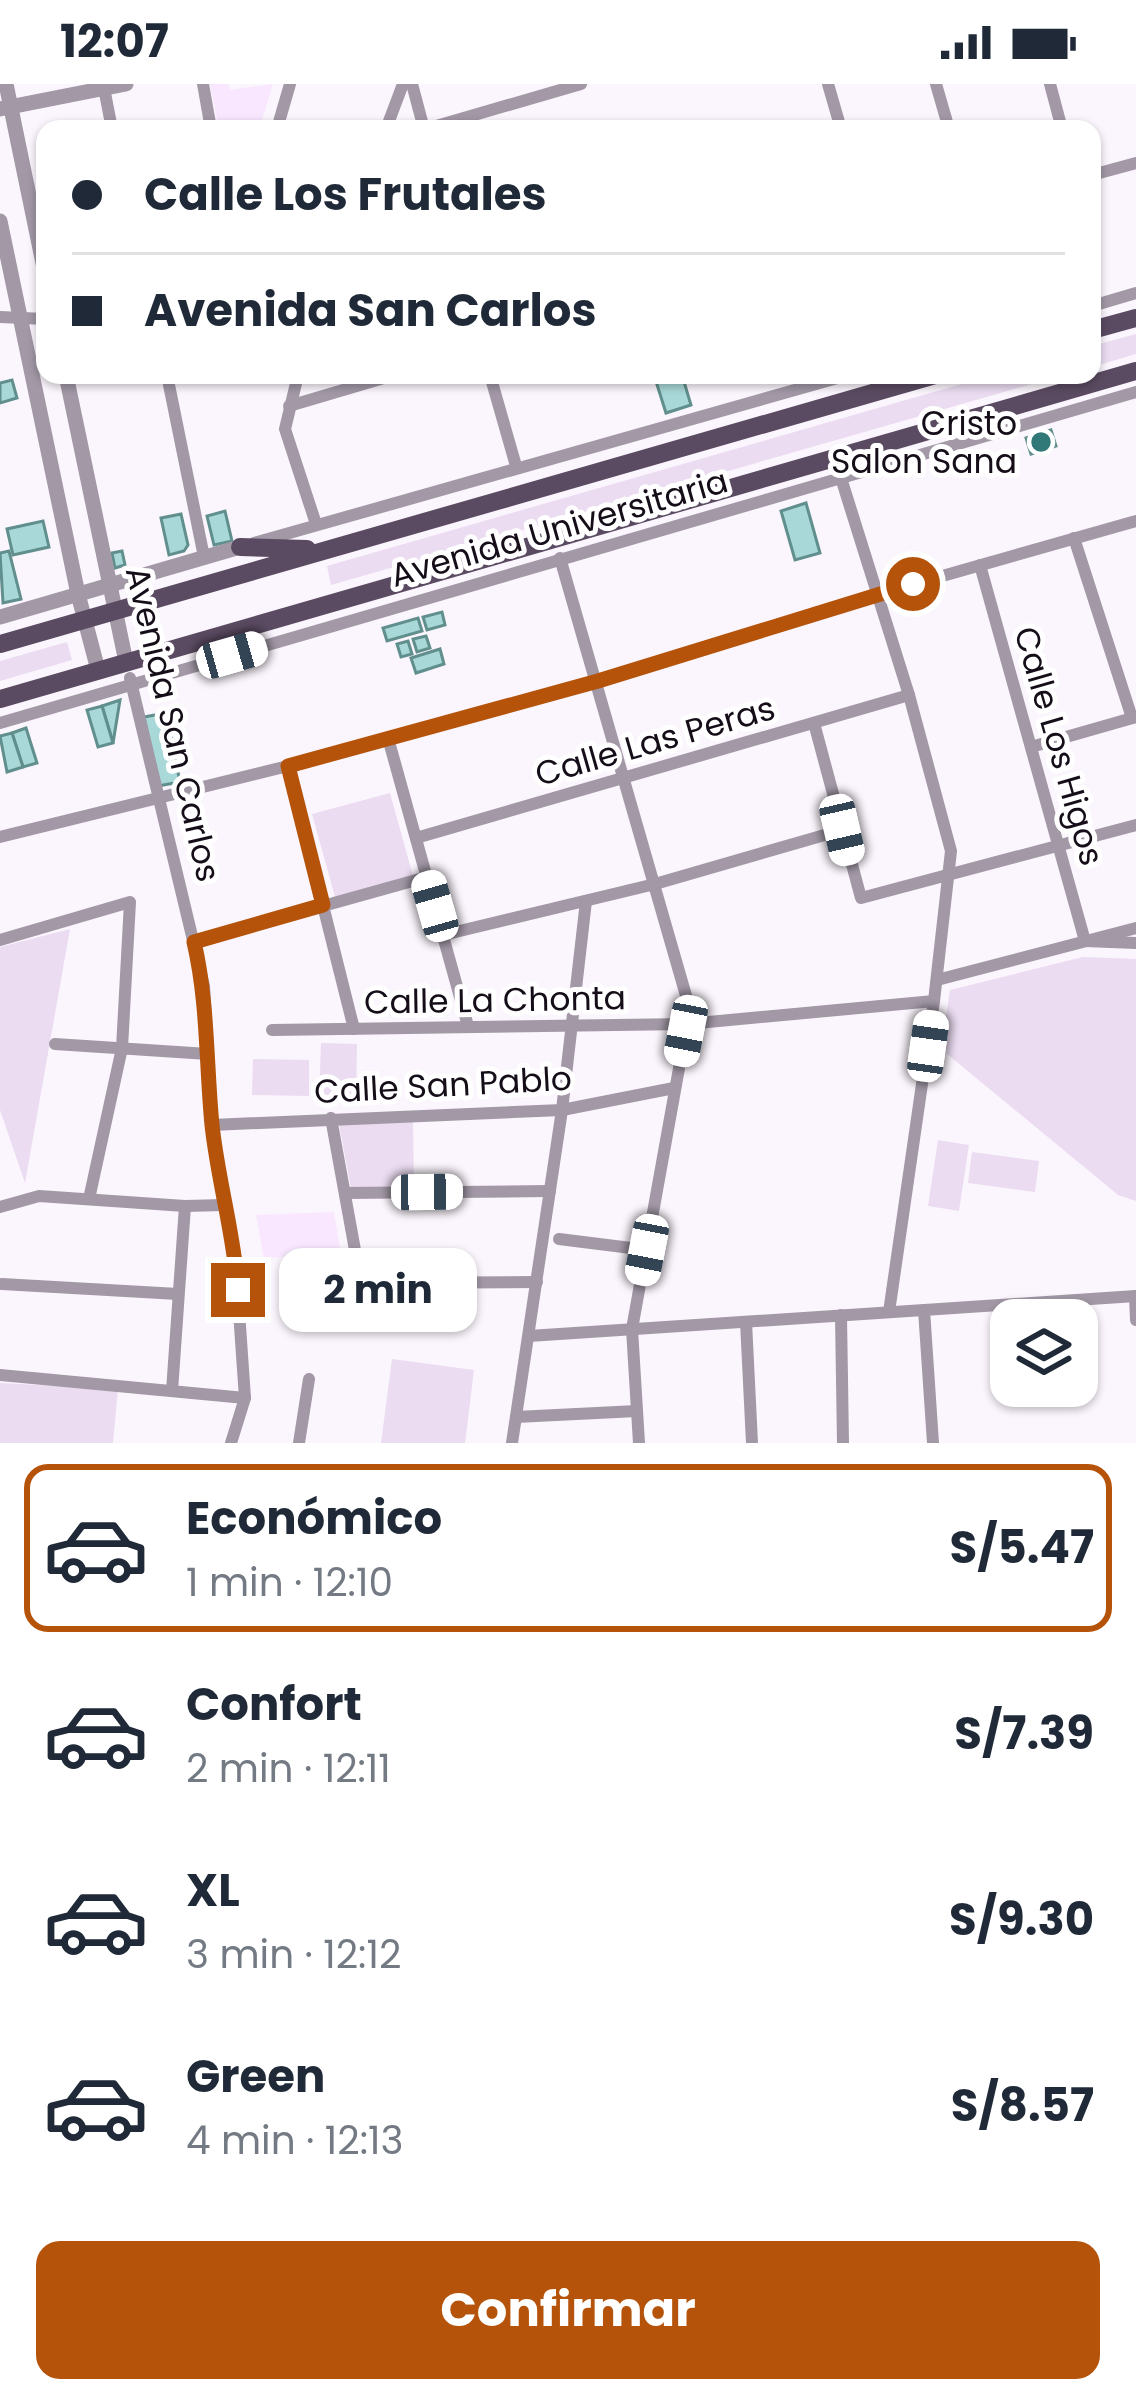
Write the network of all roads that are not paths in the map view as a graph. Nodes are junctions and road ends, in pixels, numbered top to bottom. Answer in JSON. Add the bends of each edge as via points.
{"nodes":[{"id":1,"x":6,"y":84,"type":"edge"},
{"id":2,"x":126,"y":84,"type":"edge"},
{"id":3,"x":202,"y":84,"type":"edge"},
{"id":4,"x":290,"y":84,"type":"edge"},
{"id":5,"x":403,"y":84,"type":"edge"},
{"id":6,"x":412,"y":84,"type":"edge"},
{"id":7,"x":581,"y":84,"type":"edge"},
{"id":8,"x":828,"y":84,"type":"edge"},
{"id":9,"x":936,"y":84,"type":"edge"},
{"id":10,"x":1049,"y":84,"type":"edge"},
{"id":11,"x":85,"y":88,"type":"edge"},
{"id":12,"x":104,"y":88,"type":"junction"},
{"id":13,"x":5,"y":108,"type":"edge"},
{"id":14,"x":110,"y":120,"type":"edge"},
{"id":15,"x":209,"y":120,"type":"edge"},
{"id":16,"x":280,"y":120,"type":"edge"},
{"id":17,"x":389,"y":120,"type":"edge"},
{"id":18,"x":422,"y":120,"type":"edge"},
{"id":19,"x":456,"y":120,"type":"edge"},
{"id":20,"x":838,"y":120,"type":"edge"},
{"id":21,"x":946,"y":120,"type":"edge"},
{"id":22,"x":1059,"y":120,"type":"edge"},
{"id":23,"x":1136,"y":163,"type":"edge"},
{"id":24,"x":1101,"y":173,"type":"edge"},
{"id":25,"x":36,"y":202,"type":"edge"},
{"id":26,"x":0,"y":221,"type":"edge"},
{"id":27,"x":1136,"y":293,"type":"edge"},
{"id":28,"x":1101,"y":303,"type":"edge"},
{"id":29,"x":0,"y":317,"type":"edge"},
{"id":30,"x":20,"y":318,"type":"junction"},
{"id":31,"x":1136,"y":318,"type":"edge"},
{"id":32,"x":36,"y":319,"type":"edge"},
{"id":33,"x":1101,"y":328,"type":"edge"},
{"id":34,"x":1136,"y":371,"type":"edge"},
{"id":35,"x":1101,"y":381,"type":"edge"},
{"id":36,"x":68,"y":384,"type":"edge"},
{"id":37,"x":169,"y":384,"type":"edge"},
{"id":38,"x":295,"y":384,"type":"edge"},
{"id":39,"x":364,"y":384,"type":"edge"},
{"id":40,"x":493,"y":384,"type":"edge"},
{"id":41,"x":815,"y":384,"type":"edge"},
{"id":42,"x":903,"y":384,"type":"edge"},
{"id":43,"x":1091,"y":384,"type":"edge"},
{"id":44,"x":1136,"y":392,"type":"edge"},
{"id":45,"x":289,"y":406,"type":"junction"},
{"id":46,"x":516,"y":466,"type":"junction"},
{"id":47,"x":841,"y":478,"type":"junction"},
{"id":48,"x":1136,"y":521,"type":"edge"},
{"id":49,"x":316,"y":524,"type":"junction"},
{"id":50,"x":1074,"y":538,"type":"junction"},
{"id":51,"x":240,"y":548,"type":"junction"},
{"id":52,"x":324,"y":549,"type":"junction"},
{"id":53,"x":204,"y":557,"type":"junction"},
{"id":54,"x":560,"y":558,"type":"junction"},
{"id":55,"x":980,"y":565,"type":"junction"},
{"id":56,"x":110,"y":585,"type":"junction"},
{"id":57,"x":879,"y":593,"type":"junction"},
{"id":58,"x":78,"y":594,"type":"junction"},
{"id":59,"x":116,"y":611,"type":"junction"},
{"id":60,"x":0,"y":617,"type":"edge"},
{"id":61,"x":85,"y":620,"type":"junction"},
{"id":62,"x":0,"y":644,"type":"edge"},
{"id":63,"x":127,"y":662,"type":"junction"},
{"id":64,"x":98,"y":670,"type":"junction"},
{"id":65,"x":598,"y":681,"type":"junction"},
{"id":66,"x":132,"y":684,"type":"junction"},
{"id":67,"x":104,"y":692,"type":"junction"},
{"id":68,"x":909,"y":695,"type":"junction"},
{"id":69,"x":0,"y":699,"type":"edge"},
{"id":70,"x":1134,"y":717,"type":"edge"},
{"id":71,"x":0,"y":723,"type":"edge"},
{"id":72,"x":814,"y":723,"type":"junction"},
{"id":73,"x":388,"y":738,"type":"junction"},
{"id":74,"x":1031,"y":747,"type":"junction"},
{"id":75,"x":288,"y":766,"type":"junction"},
{"id":76,"x":624,"y":777,"type":"junction"},
{"id":77,"x":158,"y":800,"type":"junction"},
{"id":78,"x":1136,"y":825,"type":"edge"},
{"id":79,"x":842,"y":830,"type":"junction"},
{"id":80,"x":0,"y":837,"type":"edge"},
{"id":81,"x":416,"y":838,"type":"junction"},
{"id":82,"x":1059,"y":848,"type":"junction"},
{"id":83,"x":949,"y":877,"type":"junction"},
{"id":84,"x":427,"y":878,"type":"junction"},
{"id":85,"x":656,"y":884,"type":"junction"},
{"id":86,"x":586,"y":901,"type":"junction"},
{"id":87,"x":323,"y":905,"type":"junction"},
{"id":88,"x":1136,"y":928,"type":"edge"},
{"id":89,"x":443,"y":934,"type":"junction"},
{"id":90,"x":0,"y":940,"type":"edge"},
{"id":91,"x":1085,"y":941,"type":"junction"},
{"id":92,"x":194,"y":942,"type":"junction"},
{"id":93,"x":1136,"y":943,"type":"edge"},
{"id":94,"x":937,"y":980,"type":"junction"},
{"id":95,"x":934,"y":1001,"type":"junction"},
{"id":96,"x":687,"y":1024,"type":"junction"},
{"id":97,"x":572,"y":1025,"type":"junction"},
{"id":98,"x":468,"y":1026,"type":"junction"},
{"id":99,"x":354,"y":1029,"type":"junction"},
{"id":100,"x":272,"y":1030,"type":"dead end"},
{"id":101,"x":55,"y":1044,"type":"dead end"},
{"id":102,"x":122,"y":1048,"type":"junction"},
{"id":103,"x":208,"y":1054,"type":"junction"},
{"id":104,"x":674,"y":1088,"type":"junction"},
{"id":105,"x":562,"y":1110,"type":"junction"},
{"id":106,"x":331,"y":1118,"type":"junction"},
{"id":107,"x":212,"y":1125,"type":"junction"},
{"id":108,"x":550,"y":1191,"type":"junction"},
{"id":109,"x":345,"y":1193,"type":"junction"},
{"id":110,"x":89,"y":1199,"type":"junction"},
{"id":111,"x":224,"y":1205,"type":"junction"},
{"id":112,"x":185,"y":1206,"type":"junction"},
{"id":113,"x":0,"y":1207,"type":"edge"},
{"id":114,"x":559,"y":1239,"type":"dead end"},
{"id":115,"x":647,"y":1250,"type":"junction"},
{"id":116,"x":537,"y":1282,"type":"junction"},
{"id":117,"x":0,"y":1285,"type":"edge"},
{"id":118,"x":178,"y":1294,"type":"junction"},
{"id":119,"x":1135,"y":1296,"type":"edge"},
{"id":120,"x":924,"y":1310,"type":"junction"},
{"id":121,"x":889,"y":1312,"type":"junction"},
{"id":122,"x":841,"y":1315,"type":"junction"},
{"id":123,"x":1136,"y":1320,"type":"edge"},
{"id":124,"x":746,"y":1322,"type":"junction"},
{"id":125,"x":632,"y":1329,"type":"junction"},
{"id":126,"x":529,"y":1336,"type":"junction"},
{"id":127,"x":0,"y":1375,"type":"edge"},
{"id":128,"x":310,"y":1379,"type":"dead end"},
{"id":129,"x":172,"y":1391,"type":"junction"},
{"id":130,"x":245,"y":1398,"type":"junction"},
{"id":131,"x":637,"y":1411,"type":"junction"},
{"id":132,"x":516,"y":1417,"type":"junction"},
{"id":133,"x":231,"y":1443,"type":"edge"},
{"id":134,"x":299,"y":1443,"type":"edge"},
{"id":135,"x":512,"y":1443,"type":"edge"},
{"id":136,"x":639,"y":1443,"type":"edge"},
{"id":137,"x":752,"y":1443,"type":"edge"},
{"id":138,"x":843,"y":1443,"type":"edge"},
{"id":139,"x":933,"y":1443,"type":"edge"}],
"edges":[{"from":1,"to":13,"type":"street"},
{"from":2,"to":12,"type":"street"},
{"from":3,"to":15,"type":"street"},
{"from":4,"to":16,"type":"street"},
{"from":5,"to":17,"type":"street"},
{"from":6,"to":18,"type":"street"},
{"from":7,"to":19,"type":"street"},
{"from":8,"to":20,"type":"street"},
{"from":9,"to":21,"type":"street"},
{"from":10,"to":22,"type":"street"},
{"from":11,"to":12,"type":"street"},
{"from":11,"to":13,"type":"street"},
{"from":12,"to":14,"type":"street"},
{"from":13,"to":25,"type":"street"},
{"from":23,"to":24,"type":"street"},
{"from":26,"to":30,"type":"street","name":"Avenida San Carlos"},
{"from":27,"to":28,"type":"street"},
{"from":29,"to":30,"type":"street"},
{"from":30,"to":32,"type":"street"},
{"from":30,"to":58,"type":"street","name":"Avenida San Carlos"},
{"from":31,"to":33,"type":"main road"},
{"from":34,"to":35,"type":"main road","name":"Avenida Universitaria"},
{"from":36,"to":56,"type":"street","name":"Avenida San Carlos"},
{"from":37,"to":53,"type":"street"},
{"from":38,"to":45,"type":"street"},
{"from":39,"to":45,"type":"street"},
{"from":40,"to":46,"type":"street"},
{"from":41,"to":46,"type":"street","name":"Avenida Universitaria"},
{"from":42,"to":52,"type":"main road","name":"Avenida Universitaria"},
{"from":43,"to":63,"type":"main road","name":"Avenida Universitaria"},
{"from":44,"to":47,"type":"street","name":"Avenida Universitaria"},
{"from":45,"to":49,"type":"street","via":[[285,429]]},
{"from":46,"to":49,"type":"street","name":"Avenida Universitaria"},
{"from":47,"to":54,"type":"street","name":"Avenida Universitaria"},
{"from":47,"to":57,"type":"street"},
{"from":48,"to":50,"type":"street"},
{"from":49,"to":51,"type":"street","name":"Avenida Universitaria"},
{"from":50,"to":55,"type":"street"},
{"from":50,"to":70,"type":"street"},
{"from":51,"to":52,"type":"main road"},
{"from":51,"to":53,"type":"street","name":"Avenida Universitaria"},
{"from":52,"to":59,"type":"main road","name":"Avenida Universitaria"},
{"from":53,"to":56,"type":"street","name":"Avenida Universitaria"},
{"from":54,"to":65,"type":"street"},
{"from":54,"to":66,"type":"street","name":"Avenida Universitaria"},
{"from":55,"to":57,"type":"street"},
{"from":55,"to":74,"type":"street","name":"Calle Los Higos"},
{"from":56,"to":58,"type":"street","name":"Avenida Universitaria"},
{"from":56,"to":59,"type":"street","name":"Avenida San Carlos"},
{"from":57,"to":65,"type":"street"},
{"from":57,"to":68,"type":"street"},
{"from":58,"to":60,"type":"street","name":"Avenida Universitaria"},
{"from":58,"to":61,"type":"street","name":"Avenida San Carlos"},
{"from":59,"to":61,"type":"main road","name":"Avenida Universitaria"},
{"from":59,"to":63,"type":"street","name":"Avenida San Carlos"},
{"from":61,"to":62,"type":"main road","name":"Avenida Universitaria"},
{"from":61,"to":64,"type":"street","name":"Avenida San Carlos"},
{"from":63,"to":64,"type":"main road","name":"Avenida Universitaria"},
{"from":63,"to":66,"type":"street","name":"Avenida San Carlos"},
{"from":64,"to":67,"type":"street","name":"Avenida San Carlos"},
{"from":64,"to":69,"type":"main road","name":"Avenida Universitaria"},
{"from":65,"to":73,"type":"street"},
{"from":65,"to":76,"type":"street"},
{"from":66,"to":67,"type":"street","name":"Avenida Universitaria"},
{"from":66,"to":77,"type":"street","name":"Avenida San Carlos"},
{"from":67,"to":71,"type":"street","name":"Avenida Universitaria"},
{"from":68,"to":72,"type":"street","name":"Calle Las Peras"},
{"from":68,"to":83,"type":"street","via":[[951,851]]},
{"from":70,"to":74,"type":"street"},
{"from":72,"to":76,"type":"street","name":"Calle Las Peras"},
{"from":72,"to":79,"type":"street"},
{"from":73,"to":75,"type":"street"},
{"from":73,"to":81,"type":"street"},
{"from":74,"to":82,"type":"street","name":"Calle Los Higos"},
{"from":75,"to":77,"type":"street"},
{"from":75,"to":87,"type":"street"},
{"from":76,"to":81,"type":"street","name":"Calle Las Peras"},
{"from":76,"to":85,"type":"street"},
{"from":77,"to":80,"type":"street"},
{"from":77,"to":92,"type":"street","name":"Avenida San Carlos"},
{"from":78,"to":82,"type":"street"},
{"from":79,"to":83,"type":"street","via":[[858,896]]},
{"from":79,"to":85,"type":"street"},
{"from":81,"to":84,"type":"street"},
{"from":82,"to":83,"type":"street"},
{"from":82,"to":91,"type":"street","name":"Calle Los Higos"},
{"from":83,"to":94,"type":"street"},
{"from":84,"to":87,"type":"street"},
{"from":84,"to":89,"type":"street"},
{"from":85,"to":86,"type":"street"},
{"from":85,"to":96,"type":"street"},
{"from":86,"to":89,"type":"street"},
{"from":86,"to":97,"type":"street"},
{"from":87,"to":92,"type":"street"},
{"from":87,"to":99,"type":"street"},
{"from":88,"to":91,"type":"street"},
{"from":89,"to":98,"type":"street"},
{"from":90,"to":102,"type":"street","via":[[130,902]]},
{"from":91,"to":93,"type":"street"},
{"from":91,"to":94,"type":"street"},
{"from":92,"to":103,"type":"street","name":"Avenida San Carlos"},
{"from":94,"to":95,"type":"street"},
{"from":95,"to":96,"type":"street","name":"Calle La Chonta"},
{"from":95,"to":121,"type":"street"},
{"from":96,"to":97,"type":"street","name":"Calle La Chonta"},
{"from":96,"to":104,"type":"street"},
{"from":97,"to":98,"type":"street","name":"Calle La Chonta"},
{"from":97,"to":105,"type":"street"},
{"from":98,"to":99,"type":"street","name":"Calle La Chonta"},
{"from":99,"to":100,"type":"street","name":"Calle La Chonta"},
{"from":101,"to":102,"type":"street"},
{"from":102,"to":103,"type":"street"},
{"from":102,"to":110,"type":"street"},
{"from":103,"to":107,"type":"street","name":"Avenida San Carlos"},
{"from":104,"to":105,"type":"street","name":"Calle San Pablo"},
{"from":104,"to":115,"type":"street"},
{"from":105,"to":106,"type":"street","name":"Calle San Pablo"},
{"from":105,"to":108,"type":"street"},
{"from":106,"to":107,"type":"street","name":"Calle San Pablo"},
{"from":106,"to":109,"type":"street"},
{"from":107,"to":111,"type":"street","name":"Avenida San Carlos"},
{"from":108,"to":109,"type":"street"},
{"from":108,"to":116,"type":"street"},
{"from":109,"to":116,"type":"street","via":[[362,1283]]},
{"from":110,"to":112,"type":"street"},
{"from":110,"to":113,"type":"street","via":[[39,1196]]},
{"from":111,"to":112,"type":"street"},
{"from":111,"to":130,"type":"street","name":"Avenida San Carlos","via":[[236,1254]]},
{"from":112,"to":118,"type":"street"},
{"from":114,"to":115,"type":"street"},
{"from":115,"to":125,"type":"street"},
{"from":116,"to":126,"type":"street"},
{"from":117,"to":118,"type":"street"},
{"from":118,"to":129,"type":"street"},
{"from":119,"to":120,"type":"street"},
{"from":119,"to":123,"type":"street"},
{"from":120,"to":121,"type":"street"},
{"from":120,"to":139,"type":"street"},
{"from":121,"to":122,"type":"street"},
{"from":122,"to":124,"type":"street"},
{"from":122,"to":138,"type":"street"},
{"from":124,"to":125,"type":"street"},
{"from":124,"to":137,"type":"street"},
{"from":125,"to":126,"type":"street"},
{"from":125,"to":131,"type":"street"},
{"from":126,"to":132,"type":"street"},
{"from":127,"to":129,"type":"street"},
{"from":128,"to":134,"type":"street"},
{"from":129,"to":130,"type":"street"},
{"from":130,"to":133,"type":"street","name":"Avenida San Carlos"},
{"from":131,"to":132,"type":"street"},
{"from":131,"to":136,"type":"street"},
{"from":132,"to":135,"type":"street"}]}
